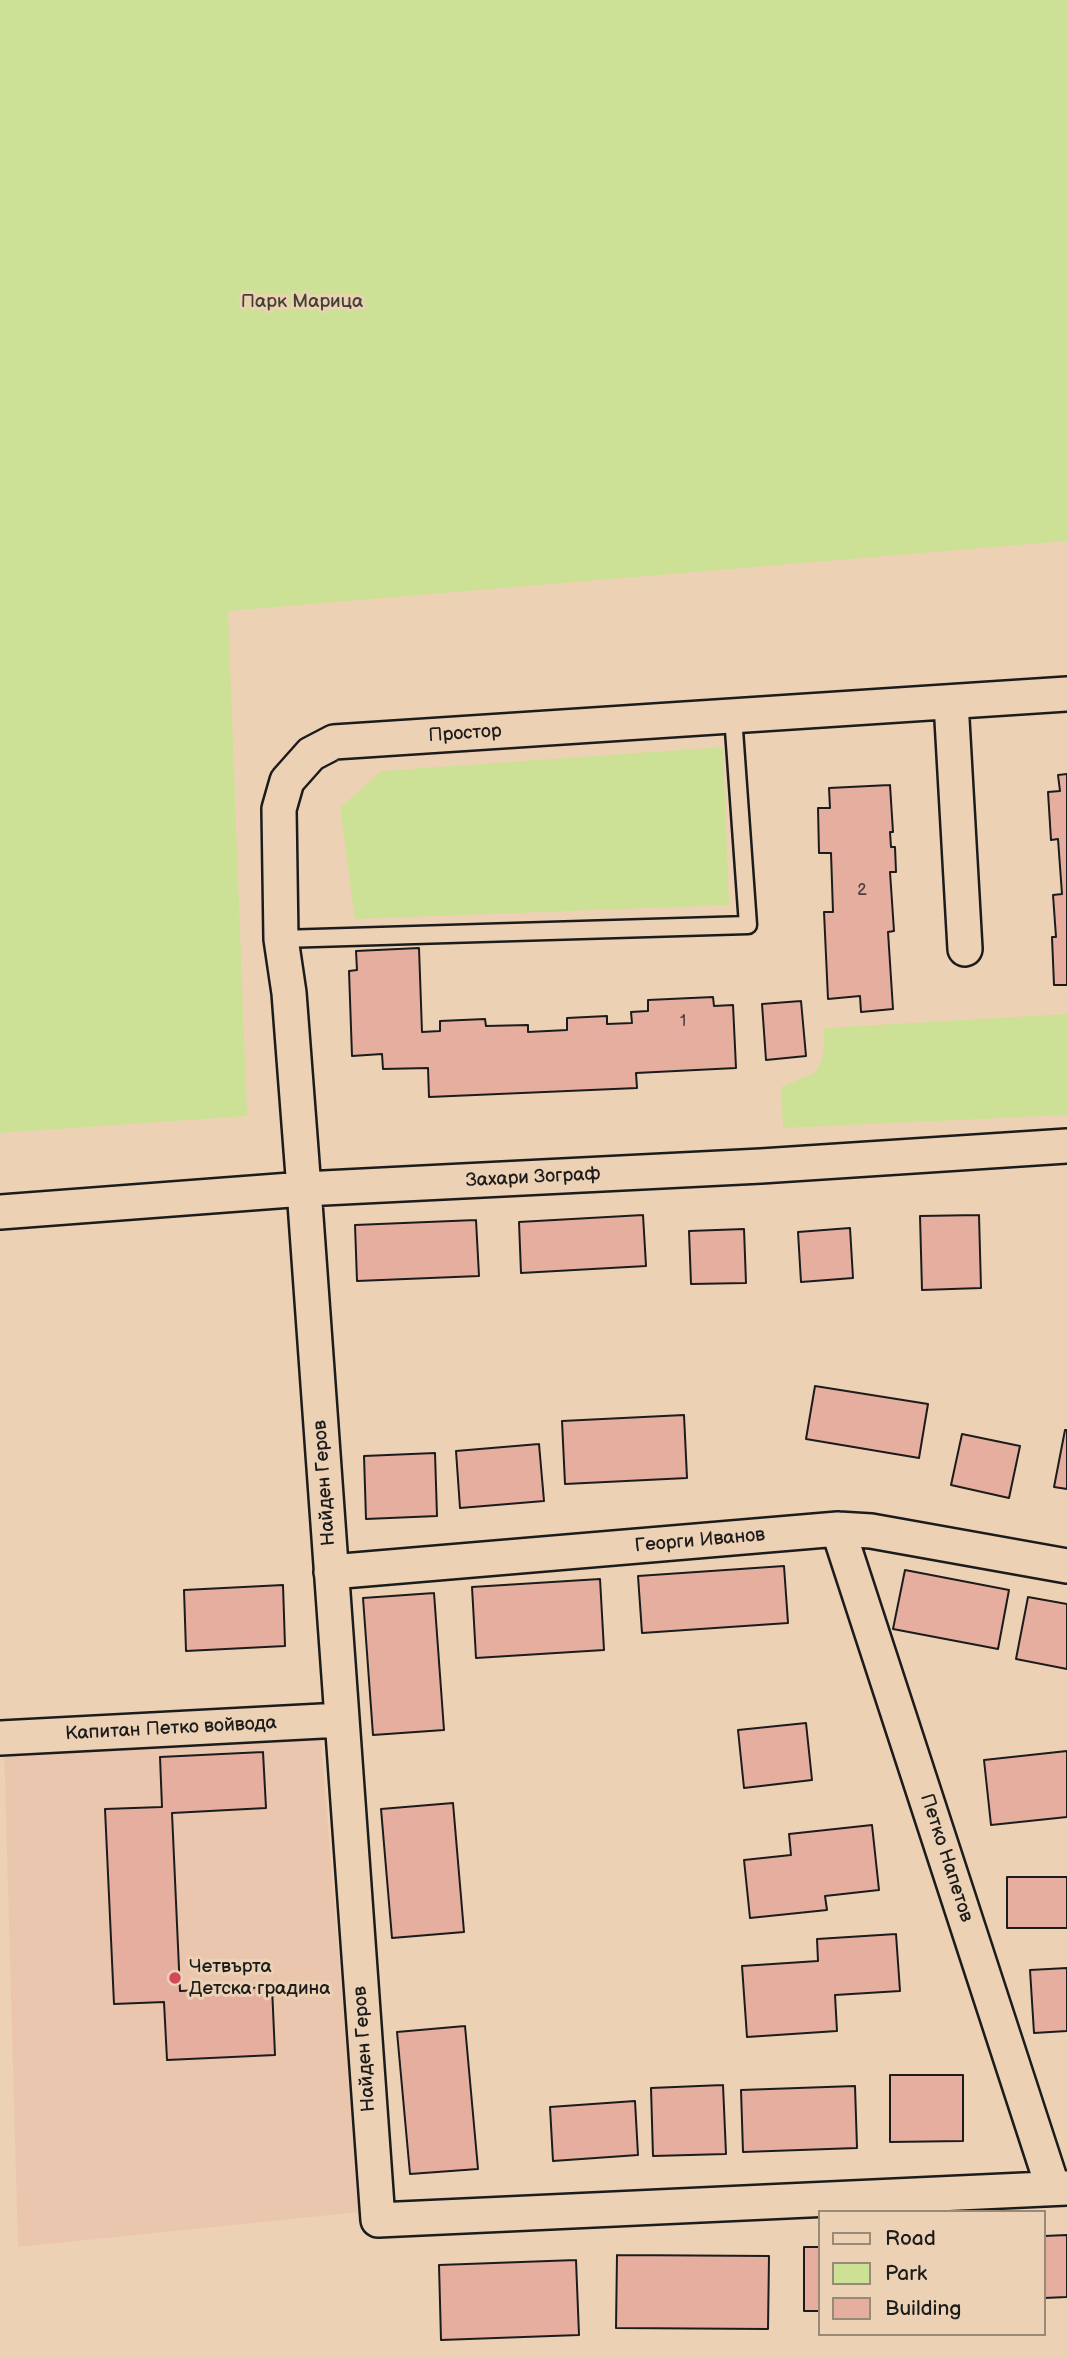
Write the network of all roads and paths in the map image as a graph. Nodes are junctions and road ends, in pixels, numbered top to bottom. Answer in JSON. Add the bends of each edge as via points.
{"nodes":[{"id":1,"x":1067,"y":694,"type":"edge"},
{"id":2,"x":951,"y":702,"type":"junction"},
{"id":3,"x":733,"y":716,"type":"junction"},
{"id":4,"x":281,"y":939,"type":"junction"},
{"id":5,"x":965,"y":948,"type":"dead end"},
{"id":6,"x":1067,"y":1146,"type":"edge"},
{"id":7,"x":304,"y":1189,"type":"junction"},
{"id":8,"x":0,"y":1212,"type":"edge"},
{"id":9,"x":838,"y":1529,"type":"junction"},
{"id":10,"x":1067,"y":1566,"type":"edge"},
{"id":11,"x":331,"y":1572,"type":"junction"},
{"id":12,"x":341,"y":1720,"type":"junction"},
{"id":13,"x":0,"y":1738,"type":"edge"},
{"id":14,"x":1060,"y":2188,"type":"edge"}],
"edges":[{"from":1,"to":2,"type":"street","name":"Простор"},
{"from":2,"to":3,"type":"street","name":"Простор"},
{"from":2,"to":5,"type":"street"},
{"from":3,"to":4,"type":"street","name":"Простор","via":[[334,742],[311,754],[287,781],[279,809]]},
{"from":3,"to":4,"type":"lane","via":[[748,925]]},
{"from":4,"to":7,"type":"street","name":"Простор"},
{"from":6,"to":7,"type":"street","name":"Захари Зограф"},
{"from":7,"to":8,"type":"street","name":"Захари Зограф"},
{"from":7,"to":11,"type":"street","name":"Найден Геров"},
{"from":9,"to":10,"type":"street","name":"Георги Иванов"},
{"from":9,"to":11,"type":"street","name":"Георги Иванов"},
{"from":9,"to":14,"type":"street","name":"Петко Напетов"},
{"from":11,"to":12,"type":"street","name":"Найден Геров"},
{"from":12,"to":13,"type":"street","name":"Капитан Петко войвода"},
{"from":12,"to":14,"type":"street","name":"Найден Геров","via":[[378,2220]]}]}
